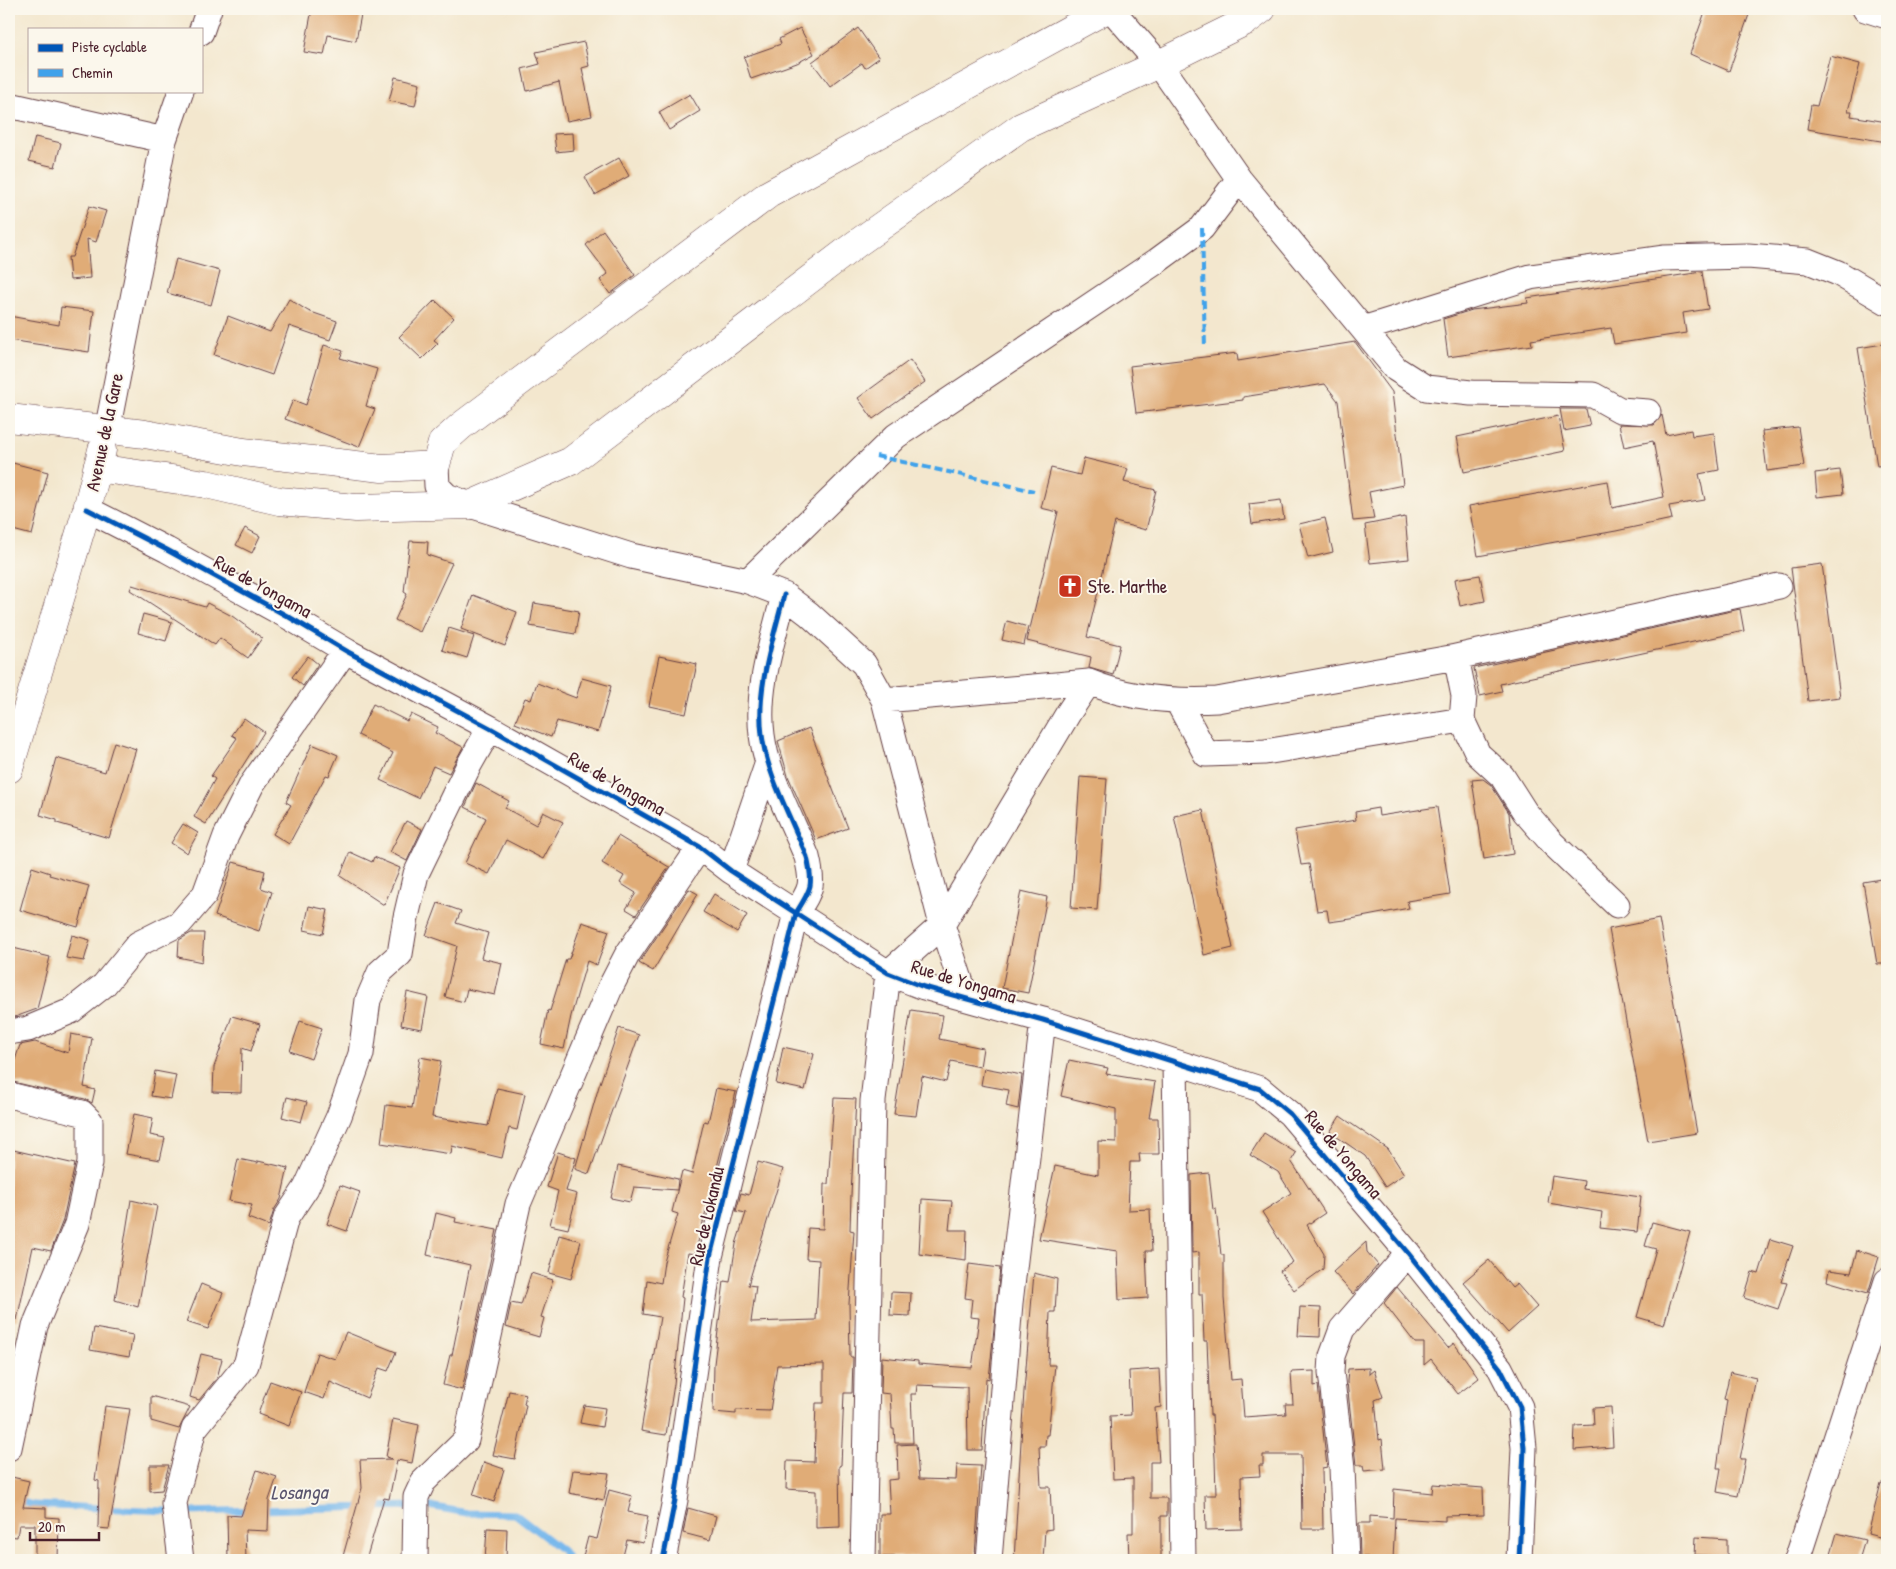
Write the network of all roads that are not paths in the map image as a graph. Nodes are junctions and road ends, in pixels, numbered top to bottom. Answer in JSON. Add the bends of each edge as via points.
{"nodes":[{"id":1,"x":209,"y":9,"type":"edge"},
{"id":2,"x":1109,"y":9,"type":"edge"},
{"id":3,"x":1262,"y":9,"type":"edge"},
{"id":4,"x":1866,"y":9,"type":"edge"},
{"id":5,"x":1887,"y":16,"type":"edge"},
{"id":6,"x":202,"y":29,"type":"edge"},
{"id":7,"x":1159,"y":64,"type":"junction"},
{"id":8,"x":181,"y":92,"type":"edge"},
{"id":9,"x":9,"y":105,"type":"edge"},
{"id":10,"x":164,"y":140,"type":"junction"},
{"id":11,"x":1239,"y":178,"type":"junction"},
{"id":12,"x":1887,"y":302,"type":"edge"},
{"id":13,"x":1363,"y":329,"type":"junction"},
{"id":14,"x":1648,"y":412,"type":"dead end"},
{"id":15,"x":9,"y":418,"type":"edge"},
{"id":16,"x":107,"y":431,"type":"junction"},
{"id":17,"x":436,"y":465,"type":"junction"},
{"id":18,"x":97,"y":468,"type":"junction"},
{"id":19,"x":470,"y":504,"type":"junction"},
{"id":20,"x":87,"y":509,"type":"junction"},
{"id":21,"x":748,"y":581,"type":"junction"},
{"id":22,"x":1779,"y":586,"type":"dead end"},
{"id":23,"x":784,"y":595,"type":"junction"},
{"id":24,"x":348,"y":652,"type":"junction"},
{"id":25,"x":1456,"y":657,"type":"junction"},
{"id":26,"x":1089,"y":682,"type":"junction"},
{"id":27,"x":884,"y":700,"type":"junction"},
{"id":28,"x":1178,"y":702,"type":"junction"},
{"id":29,"x":1462,"y":720,"type":"junction"},
{"id":30,"x":490,"y":728,"type":"junction"},
{"id":31,"x":768,"y":762,"type":"junction"},
{"id":32,"x":9,"y":769,"type":"edge"},
{"id":33,"x":700,"y":847,"type":"junction"},
{"id":34,"x":731,"y":871,"type":"junction"},
{"id":35,"x":1617,"y":905,"type":"dead end"},
{"id":36,"x":796,"y":913,"type":"junction"},
{"id":37,"x":942,"y":925,"type":"junction"},
{"id":38,"x":888,"y":972,"type":"junction"},
{"id":39,"x":966,"y":998,"type":"junction"},
{"id":40,"x":1043,"y":1020,"type":"junction"},
{"id":41,"x":9,"y":1032,"type":"edge"},
{"id":42,"x":1175,"y":1063,"type":"junction"},
{"id":43,"x":9,"y":1095,"type":"edge"},
{"id":44,"x":1408,"y":1253,"type":"junction"},
{"id":45,"x":1887,"y":1281,"type":"edge"},
{"id":46,"x":9,"y":1448,"type":"edge"},
{"id":47,"x":181,"y":1560,"type":"edge"},
{"id":48,"x":415,"y":1560,"type":"edge"},
{"id":49,"x":663,"y":1560,"type":"edge"},
{"id":50,"x":863,"y":1560,"type":"edge"},
{"id":51,"x":990,"y":1560,"type":"edge"},
{"id":52,"x":1183,"y":1560,"type":"edge"},
{"id":53,"x":1346,"y":1560,"type":"edge"},
{"id":54,"x":1519,"y":1560,"type":"edge"},
{"id":55,"x":1797,"y":1560,"type":"edge"}],
"edges":[{"from":1,"to":6,"type":"street"},
{"from":2,"to":7,"type":"street"},
{"from":2,"to":17,"type":"main road","via":[[769,194],[461,426],[442,443]]},
{"from":3,"to":7,"type":"main road"},
{"from":4,"to":5,"type":"street"},
{"from":7,"to":11,"type":"street"},
{"from":7,"to":19,"type":"main road","via":[[1021,127],[856,244],[571,461]]},
{"from":8,"to":10,"type":"street","name":"Avenue de la Gare"},
{"from":9,"to":10,"type":"street"},
{"from":10,"to":16,"type":"street","name":"Avenue de la Gare"},
{"from":11,"to":13,"type":"street"},
{"from":11,"to":21,"type":"street","via":[[1202,228],[896,436]]},
{"from":12,"to":13,"type":"street","via":[[1838,273],[1808,261],[1748,256],[1663,258],[1530,277]]},
{"from":13,"to":14,"type":"street","via":[[1396,369],[1426,388],[1471,393],[1593,395],[1620,410]]},
{"from":15,"to":16,"type":"main road"},
{"from":16,"to":17,"type":"main road","via":[[145,434],[243,452],[372,467]]},
{"from":16,"to":18,"type":"main road","name":"Avenue de la Gare"},
{"from":17,"to":19,"type":"street","via":[[437,486],[447,496]]},
{"from":18,"to":19,"type":"main road","via":[[206,484],[279,501],[356,508]]},
{"from":18,"to":20,"type":"main road","name":"Avenue de la Gare"},
{"from":19,"to":21,"type":"street","via":[[631,556]]},
{"from":20,"to":24,"type":"street","name":"Rue de Yongama","via":[[176,554]]},
{"from":20,"to":32,"type":"main road","name":"Avenue de la Gare"},
{"from":21,"to":23,"type":"street"},
{"from":22,"to":25,"type":"street"},
{"from":23,"to":27,"type":"street","via":[[864,664]]},
{"from":23,"to":31,"type":"street","name":"Rue de Lokandu","via":[[768,661],[762,704],[762,735]]},
{"from":24,"to":30,"type":"street","name":"Rue de Yongama"},
{"from":24,"to":41,"type":"street","via":[[340,658],[252,784],[226,836],[205,894],[180,923],[138,944],[104,985],[71,1011],[28,1029]]},
{"from":25,"to":28,"type":"street","via":[[1217,700]]},
{"from":25,"to":29,"type":"street","via":[[1464,696]]},
{"from":26,"to":27,"type":"street"},
{"from":26,"to":28,"type":"street","via":[[1115,692]]},
{"from":26,"to":37,"type":"street"},
{"from":27,"to":37,"type":"street"},
{"from":28,"to":29,"type":"street","via":[[1206,754],[1265,752]]},
{"from":29,"to":35,"type":"street","via":[[1478,754],[1502,776],[1526,812],[1552,843]]},
{"from":30,"to":33,"type":"street","name":"Rue de Yongama"},
{"from":30,"to":47,"type":"street","via":[[416,874],[400,954],[380,972],[368,1000],[361,1054],[339,1116],[306,1188],[286,1218],[246,1365],[194,1429],[174,1503]]},
{"from":31,"to":34,"type":"street"},
{"from":31,"to":36,"type":"street","name":"Rue de Lokandu","via":[[811,873],[811,890]]},
{"from":33,"to":34,"type":"street","name":"Rue de Yongama"},
{"from":33,"to":48,"type":"street","via":[[627,955],[610,988],[518,1204],[466,1440],[423,1482],[416,1497]]},
{"from":34,"to":36,"type":"street","name":"Rue de Yongama"},
{"from":36,"to":38,"type":"street","name":"Rue de Yongama"},
{"from":36,"to":49,"type":"street","name":"Rue de Lokandu","via":[[710,1257],[675,1500]]},
{"from":37,"to":38,"type":"street"},
{"from":37,"to":39,"type":"street"},
{"from":38,"to":39,"type":"street","name":"Rue de Yongama","via":[[924,987]]},
{"from":38,"to":50,"type":"street","via":[[873,1101]]},
{"from":39,"to":40,"type":"street","name":"Rue de Yongama"},
{"from":40,"to":42,"type":"street","name":"Rue de Yongama"},
{"from":40,"to":51,"type":"street","via":[[1010,1304]]},
{"from":42,"to":44,"type":"street","name":"Rue de Yongama","via":[[1260,1089],[1290,1114]]},
{"from":42,"to":52,"type":"street"},
{"from":43,"to":46,"type":"street","via":[[82,1113],[90,1121],[90,1163],[77,1224],[35,1326]]},
{"from":44,"to":53,"type":"street","via":[[1342,1329],[1332,1356]]},
{"from":44,"to":54,"type":"street","name":"Rue de Yongama","via":[[1500,1368],[1520,1407],[1524,1448]]},
{"from":45,"to":55,"type":"street"}]}
